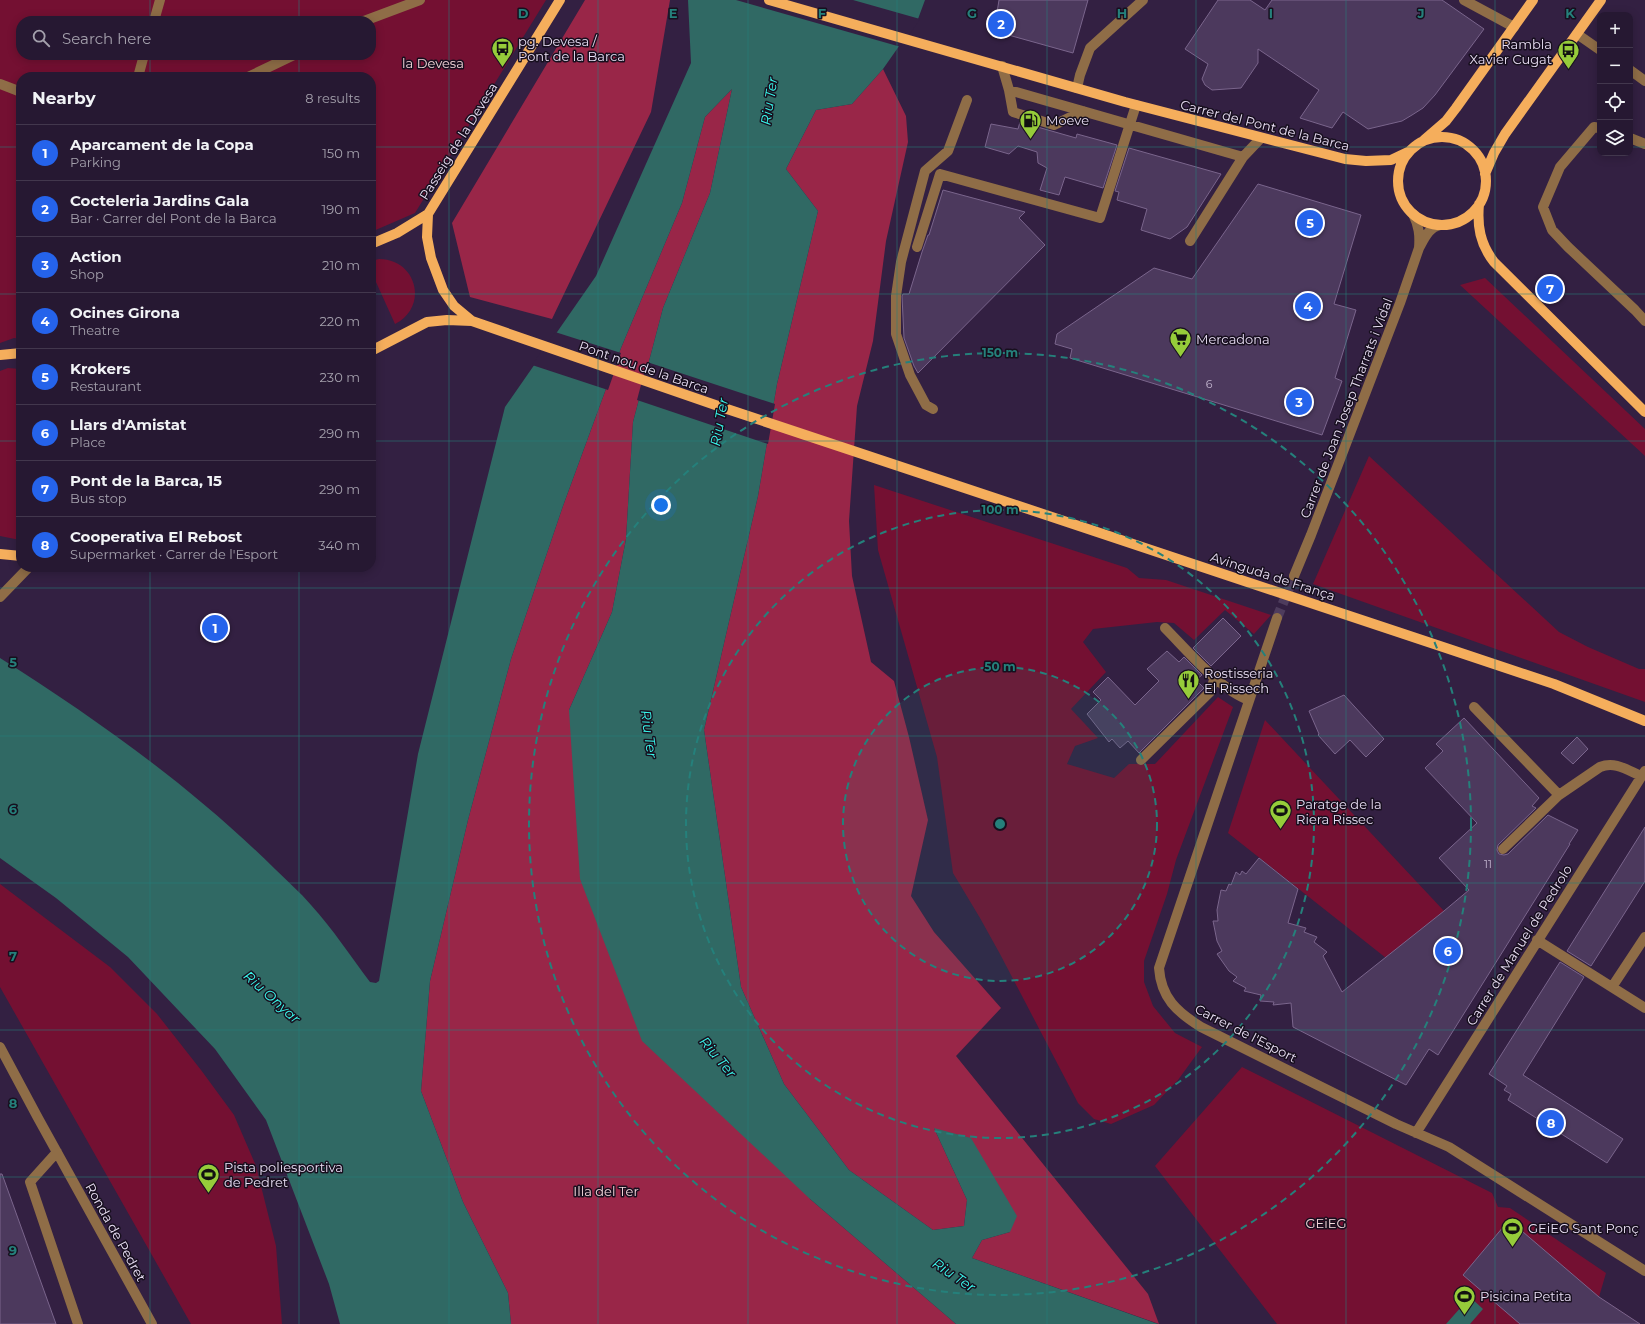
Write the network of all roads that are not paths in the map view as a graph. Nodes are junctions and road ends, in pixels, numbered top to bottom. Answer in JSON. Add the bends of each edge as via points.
{"nodes":[{"id":1,"x":160,"y":0,"type":"edge"},
{"id":2,"x":420,"y":0,"type":"edge"},
{"id":3,"x":560,"y":0,"type":"edge"},
{"id":4,"x":769,"y":0,"type":"edge"},
{"id":5,"x":1143,"y":0,"type":"edge"},
{"id":6,"x":1464,"y":0,"type":"edge"},
{"id":7,"x":1533,"y":0,"type":"edge"},
{"id":8,"x":1601,"y":0,"type":"edge"},
{"id":9,"x":155,"y":16,"type":"edge"},
{"id":10,"x":376,"y":16,"type":"edge"},
{"id":11,"x":1514,"y":27,"type":"junction"},
{"id":12,"x":1577,"y":34,"type":"junction"},
{"id":13,"x":1597,"y":48,"type":"edge"},
{"id":14,"x":143,"y":60,"type":"edge"},
{"id":15,"x":284,"y":60,"type":"edge"},
{"id":16,"x":1002,"y":66,"type":"junction"},
{"id":17,"x":139,"y":72,"type":"edge"},
{"id":18,"x":258,"y":72,"type":"edge"},
{"id":19,"x":1633,"y":72,"type":"edge"},
{"id":20,"x":1645,"y":81,"type":"edge"},
{"id":21,"x":0,"y":84,"type":"edge"},
{"id":22,"x":1077,"y":88,"type":"junction"},
{"id":23,"x":16,"y":90,"type":"edge"},
{"id":24,"x":1009,"y":90,"type":"junction"},
{"id":25,"x":967,"y":100,"type":"dead end"},
{"id":26,"x":1136,"y":105,"type":"junction"},
{"id":27,"x":1083,"y":111,"type":"junction"},
{"id":28,"x":1130,"y":125,"type":"junction"},
{"id":29,"x":1597,"y":127,"type":"edge"},
{"id":30,"x":1261,"y":138,"type":"junction"},
{"id":31,"x":1633,"y":139,"type":"edge"},
{"id":32,"x":1423,"y":142,"type":"junction"},
{"id":33,"x":1645,"y":144,"type":"edge"},
{"id":34,"x":1410,"y":151,"type":"junction"},
{"id":35,"x":1243,"y":157,"type":"junction"},
{"id":36,"x":933,"y":164,"type":"junction"},
{"id":37,"x":940,"y":174,"type":"junction"},
{"id":38,"x":1485,"y":174,"type":"junction"},
{"id":39,"x":1479,"y":204,"type":"junction"},
{"id":40,"x":428,"y":214,"type":"junction"},
{"id":41,"x":1413,"y":214,"type":"junction"},
{"id":42,"x":1440,"y":225,"type":"junction"},
{"id":43,"x":1190,"y":241,"type":"dead end"},
{"id":44,"x":376,"y":242,"type":"edge"},
{"id":45,"x":917,"y":247,"type":"dead end"},
{"id":46,"x":1419,"y":248,"type":"junction"},
{"id":47,"x":472,"y":321,"type":"junction"},
{"id":48,"x":1645,"y":321,"type":"edge"},
{"id":49,"x":376,"y":348,"type":"edge"},
{"id":50,"x":16,"y":353,"type":"edge"},
{"id":51,"x":0,"y":355,"type":"edge"},
{"id":52,"x":933,"y":409,"type":"dead end"},
{"id":53,"x":1645,"y":412,"type":"edge"},
{"id":54,"x":890,"y":463,"type":"joint"},
{"id":55,"x":0,"y":554,"type":"edge"},
{"id":56,"x":16,"y":556,"type":"edge"},
{"id":57,"x":24,"y":572,"type":"edge"},
{"id":58,"x":1294,"y":576,"type":"tunnel mouth"},
{"id":59,"x":0,"y":597,"type":"edge"},
{"id":60,"x":1277,"y":618,"type":"tunnel mouth"},
{"id":61,"x":1165,"y":628,"type":"dead end"},
{"id":62,"x":1215,"y":678,"type":"junction"},
{"id":63,"x":1249,"y":700,"type":"junction"},
{"id":64,"x":1474,"y":707,"type":"dead end"},
{"id":65,"x":1645,"y":722,"type":"edge"},
{"id":66,"x":1141,"y":760,"type":"dead end"},
{"id":67,"x":1643,"y":774,"type":"edge"},
{"id":68,"x":1559,"y":795,"type":"junction"},
{"id":69,"x":1503,"y":849,"type":"dead end"},
{"id":70,"x":1645,"y":937,"type":"edge"},
{"id":71,"x":1537,"y":940,"type":"junction"},
{"id":72,"x":1612,"y":987,"type":"junction"},
{"id":73,"x":1645,"y":1008,"type":"edge"},
{"id":74,"x":0,"y":1048,"type":"edge"},
{"id":75,"x":1416,"y":1133,"type":"junction"},
{"id":76,"x":57,"y":1152,"type":"junction"},
{"id":77,"x":1645,"y":1272,"type":"edge"},
{"id":78,"x":78,"y":1324,"type":"edge"},
{"id":79,"x":152,"y":1324,"type":"edge"}],
"edges":[{"from":1,"to":9,"type":"street"},
{"from":2,"to":10,"type":"street"},
{"from":3,"to":40,"type":"main road","name":"Passeig de la Devesa"},
{"from":4,"to":16,"type":"main road","name":"Carrer del Pont de la Barca"},
{"from":5,"to":22,"type":"street","via":[[1090,48]]},
{"from":6,"to":11,"type":"street"},
{"from":7,"to":11,"type":"main road"},
{"from":8,"to":12,"type":"main road"},
{"from":11,"to":32,"type":"main road","via":[[1453,113]]},
{"from":12,"to":13,"type":"street"},
{"from":12,"to":38,"type":"main road","via":[[1505,134]]},
{"from":14,"to":17,"type":"street"},
{"from":15,"to":18,"type":"street"},
{"from":16,"to":22,"type":"main road","name":"Carrer del Pont de la Barca"},
{"from":16,"to":24,"type":"street"},
{"from":19,"to":20,"type":"street"},
{"from":21,"to":23,"type":"street"},
{"from":22,"to":26,"type":"main road","name":"Carrer del Pont de la Barca"},
{"from":24,"to":27,"type":"street"},
{"from":24,"to":27,"type":"street","via":[[1014,112],[1054,125]]},
{"from":25,"to":36,"type":"street","via":[[948,151]]},
{"from":26,"to":28,"type":"street"},
{"from":26,"to":30,"type":"main road","name":"Carrer del Pont de la Barca"},
{"from":27,"to":28,"type":"street"},
{"from":28,"to":35,"type":"street"},
{"from":28,"to":37,"type":"street","via":[[1100,218]]},
{"from":29,"to":48,"type":"street","via":[[1594,126],[1560,167],[1543,207],[1552,230]]},
{"from":30,"to":34,"type":"main road","name":"Carrer del Pont de la Barca","via":[[1345,159],[1366,161],[1391,160]]},
{"from":30,"to":35,"type":"street"},
{"from":31,"to":33,"type":"street"},
{"from":32,"to":34,"type":"main road"},
{"from":32,"to":38,"type":"main road","via":[[1440,138],[1457,140],[1467,145],[1476,153]]},
{"from":34,"to":41,"type":"main road","via":[[1403,160],[1398,184],[1405,206]]},
{"from":35,"to":43,"type":"street"},
{"from":36,"to":37,"type":"street"},
{"from":36,"to":52,"type":"street","via":[[926,171],[901,262],[896,296],[896,334],[910,375],[926,405]]},
{"from":37,"to":45,"type":"street"},
{"from":38,"to":39,"type":"main road","via":[[1486,184]]},
{"from":39,"to":42,"type":"main road","via":[[1463,220]]},
{"from":39,"to":53,"type":"main road","via":[[1478,219],[1482,239],[1486,251],[1494,262]]},
{"from":40,"to":44,"type":"main road","name":"Passeig de la Devesa","via":[[397,233]]},
{"from":40,"to":47,"type":"main road","name":"Passeig de la Devesa","via":[[427,237],[430,258],[454,306]]},
{"from":41,"to":42,"type":"main road","via":[[1426,222]]},
{"from":41,"to":46,"type":"street","name":"Carrer de Joan Josep Tharrats i Vidal","via":[[1420,236]]},
{"from":42,"to":46,"type":"street","name":"Carrer de Joan Josep Tharrats i Vidal","via":[[1435,226],[1427,234]]},
{"from":46,"to":58,"type":"street","name":"Carrer de Joan Josep Tharrats i Vidal"},
{"from":47,"to":49,"type":"main road","via":[[427,322]]},
{"from":47,"to":54,"type":"main road","name":"Pont nou de la Barca"},
{"from":50,"to":51,"type":"main road"},
{"from":54,"to":65,"type":"main road","name":"Avinguda de França","via":[[1546,682]]},
{"from":55,"to":56,"type":"main road"},
{"from":57,"to":59,"type":"street"},
{"from":60,"to":63,"type":"street","name":"Carrer de l'Esport"},
{"from":61,"to":62,"type":"street"},
{"from":62,"to":63,"type":"street","via":[[1240,697]]},
{"from":62,"to":66,"type":"street","via":[[1210,692]]},
{"from":63,"to":75,"type":"street","name":"Carrer de l'Esport","via":[[1159,968],[1164,992],[1174,1007],[1201,1027]]},
{"from":64,"to":68,"type":"street"},
{"from":67,"to":68,"type":"street","via":[[1618,765],[1607,765],[1600,767]]},
{"from":67,"to":71,"type":"street","name":"Carrer de Manuel de Pedrolo"},
{"from":68,"to":69,"type":"street"},
{"from":70,"to":72,"type":"street"},
{"from":71,"to":72,"type":"street"},
{"from":71,"to":75,"type":"street","name":"Carrer de Manuel de Pedrolo"},
{"from":72,"to":73,"type":"street"},
{"from":74,"to":76,"type":"street","name":"Ronda de Pedret"},
{"from":75,"to":77,"type":"street","name":"Carrer de l'Esport","via":[[1449,1147]]},
{"from":76,"to":78,"type":"street","via":[[30,1182]]},
{"from":76,"to":79,"type":"street","name":"Ronda de Pedret"}]}
